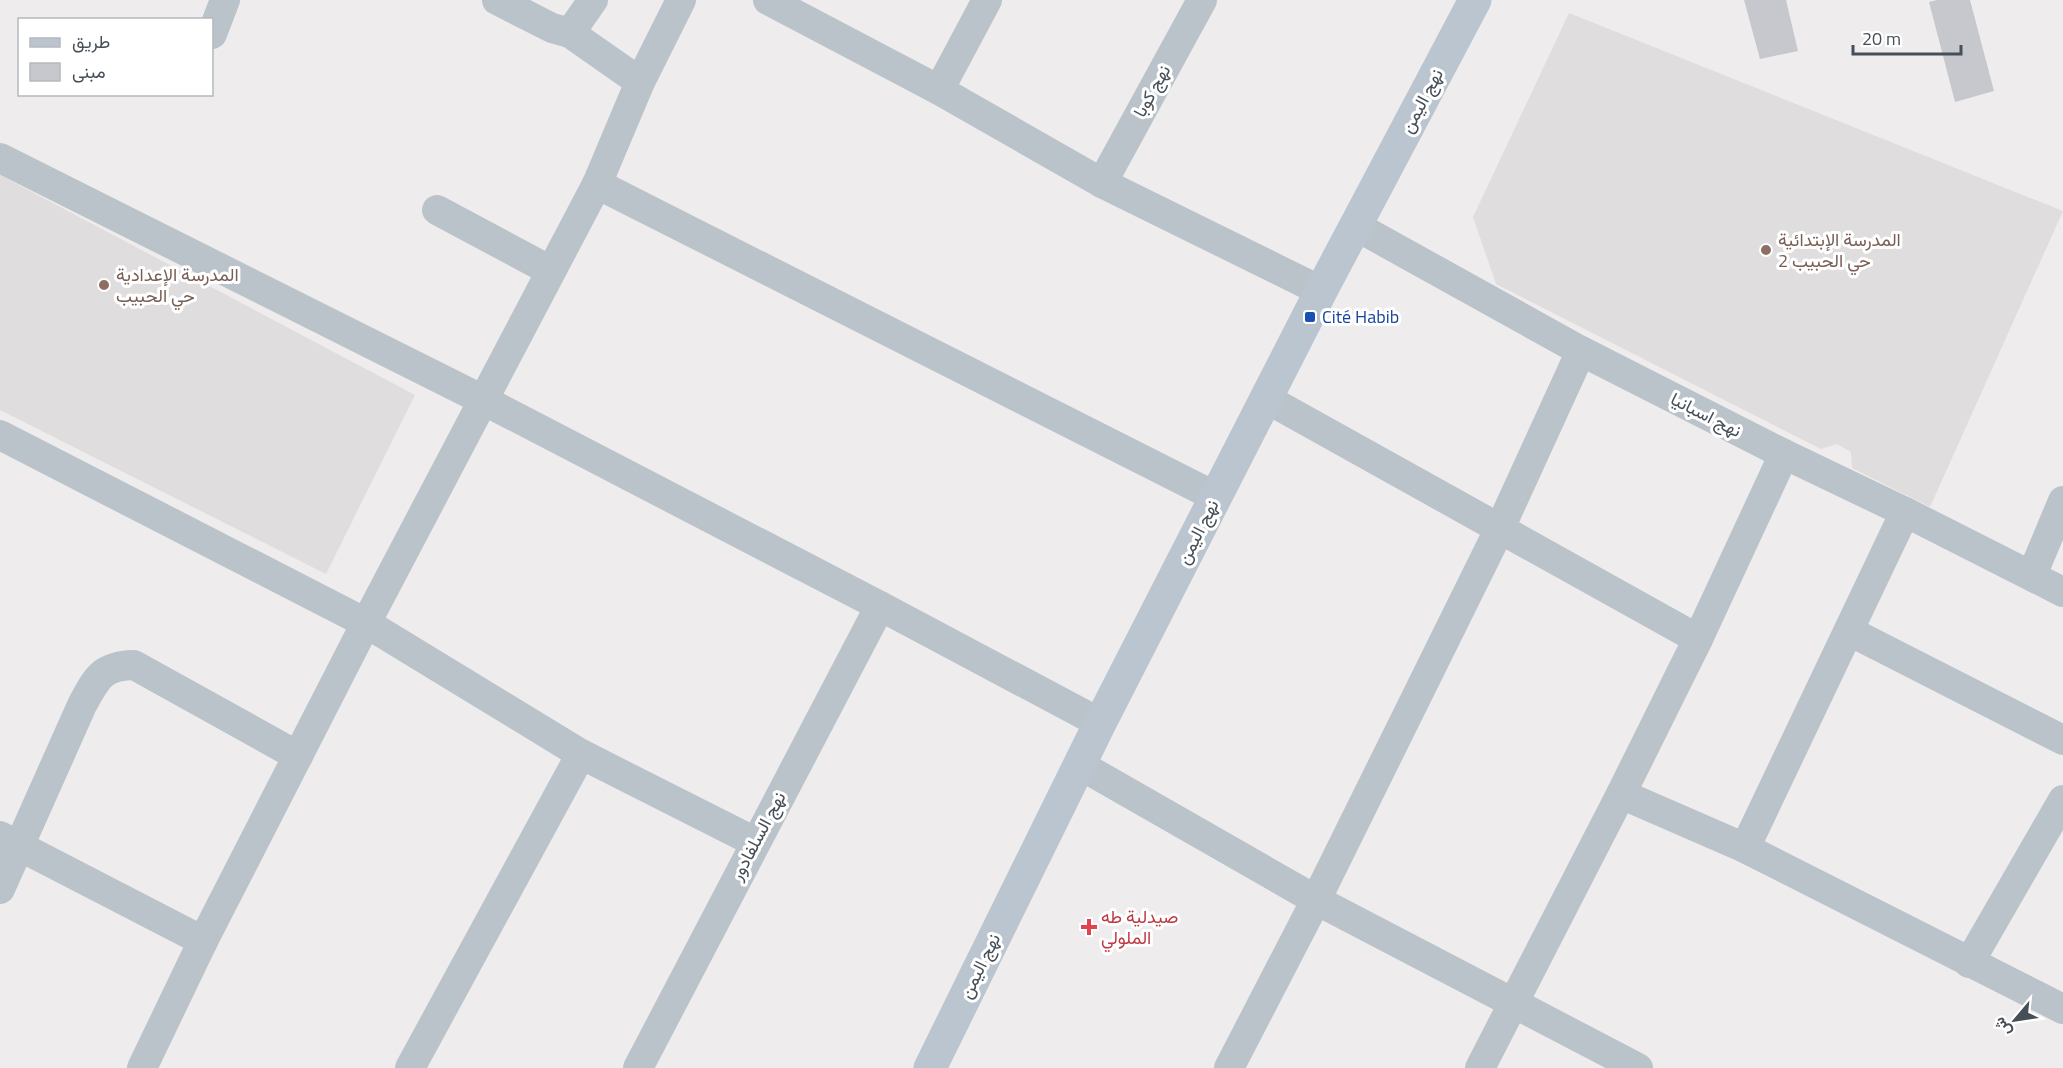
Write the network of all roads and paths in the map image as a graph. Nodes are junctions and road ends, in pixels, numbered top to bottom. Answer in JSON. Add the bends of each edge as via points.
{"nodes":[{"id":1,"x":225,"y":0,"type":"edge"},
{"id":2,"x":497,"y":0,"type":"edge"},
{"id":3,"x":593,"y":0,"type":"edge"},
{"id":4,"x":681,"y":0,"type":"edge"},
{"id":5,"x":768,"y":0,"type":"edge"},
{"id":6,"x":987,"y":0,"type":"edge"},
{"id":7,"x":1202,"y":0,"type":"edge"},
{"id":8,"x":1475,"y":0,"type":"edge"},
{"id":9,"x":213,"y":31,"type":"edge"},
{"id":10,"x":570,"y":33,"type":"junction"},
{"id":11,"x":640,"y":82,"type":"junction"},
{"id":12,"x":939,"y":90,"type":"junction"},
{"id":13,"x":0,"y":158,"type":"edge"},
{"id":14,"x":597,"y":183,"type":"junction"},
{"id":15,"x":1102,"y":183,"type":"junction"},
{"id":16,"x":437,"y":210,"type":"dead end"},
{"id":17,"x":1356,"y":226,"type":"junction"},
{"id":18,"x":551,"y":271,"type":"junction"},
{"id":19,"x":1321,"y":291,"type":"junction"},
{"id":20,"x":1581,"y":351,"type":"junction"},
{"id":21,"x":1267,"y":399,"type":"junction"},
{"id":22,"x":483,"y":400,"type":"junction"},
{"id":23,"x":0,"y":435,"type":"edge"},
{"id":24,"x":1784,"y":454,"type":"junction"},
{"id":25,"x":1216,"y":497,"type":"junction"},
{"id":26,"x":2063,"y":501,"type":"edge"},
{"id":27,"x":1905,"y":512,"type":"junction"},
{"id":28,"x":1500,"y":528,"type":"junction"},
{"id":29,"x":2032,"y":575,"type":"junction"},
{"id":30,"x":2063,"y":592,"type":"edge"},
{"id":31,"x":880,"y":606,"type":"junction"},
{"id":32,"x":366,"y":623,"type":"junction"},
{"id":33,"x":1849,"y":631,"type":"junction"},
{"id":34,"x":1698,"y":639,"type":"junction"},
{"id":35,"x":1100,"y":723,"type":"junction"},
{"id":36,"x":2063,"y":740,"type":"edge"},
{"id":37,"x":581,"y":754,"type":"junction"},
{"id":38,"x":298,"y":756,"type":"junction"},
{"id":39,"x":1080,"y":765,"type":"junction"},
{"id":40,"x":1621,"y":794,"type":"junction"},
{"id":41,"x":2063,"y":800,"type":"edge"},
{"id":42,"x":9,"y":841,"type":"edge"},
{"id":43,"x":755,"y":842,"type":"junction"},
{"id":44,"x":1745,"y":848,"type":"junction"},
{"id":45,"x":0,"y":889,"type":"edge"},
{"id":46,"x":1316,"y":900,"type":"junction"},
{"id":47,"x":203,"y":941,"type":"junction"},
{"id":48,"x":1969,"y":963,"type":"junction"},
{"id":49,"x":1514,"y":1004,"type":"junction"},
{"id":50,"x":2063,"y":1009,"type":"edge"},
{"id":51,"x":141,"y":1068,"type":"edge"},
{"id":52,"x":410,"y":1068,"type":"edge"},
{"id":53,"x":638,"y":1068,"type":"edge"},
{"id":54,"x":930,"y":1068,"type":"edge"},
{"id":55,"x":1229,"y":1068,"type":"edge"},
{"id":56,"x":1480,"y":1068,"type":"edge"},
{"id":57,"x":1638,"y":1068,"type":"edge"}],
"edges":[{"from":1,"to":9,"type":"street"},
{"from":2,"to":10,"type":"street"},
{"from":3,"to":10,"type":"street"},
{"from":4,"to":11,"type":"street"},
{"from":5,"to":12,"type":"street"},
{"from":6,"to":12,"type":"street"},
{"from":7,"to":15,"type":"street","name":"نهج كوبا"},
{"from":8,"to":17,"type":"main road","name":"نهج اليمن"},
{"from":10,"to":11,"type":"street"},
{"from":11,"to":14,"type":"street"},
{"from":12,"to":15,"type":"street"},
{"from":13,"to":22,"type":"street"},
{"from":14,"to":18,"type":"street"},
{"from":14,"to":25,"type":"street"},
{"from":15,"to":19,"type":"street"},
{"from":16,"to":18,"type":"street"},
{"from":17,"to":19,"type":"main road","name":"نهج اليمن"},
{"from":17,"to":20,"type":"street","name":"نهج اسبانيا"},
{"from":18,"to":22,"type":"street"},
{"from":19,"to":21,"type":"main road","name":"نهج اليمن"},
{"from":20,"to":24,"type":"street","name":"نهج اسبانيا"},
{"from":20,"to":28,"type":"street"},
{"from":21,"to":25,"type":"main road","name":"نهج اليمن"},
{"from":21,"to":28,"type":"street"},
{"from":22,"to":31,"type":"street"},
{"from":22,"to":32,"type":"street"},
{"from":23,"to":32,"type":"street"},
{"from":24,"to":27,"type":"street","name":"نهج اسبانيا"},
{"from":24,"to":34,"type":"street"},
{"from":25,"to":35,"type":"main road","name":"نهج اليمن"},
{"from":26,"to":29,"type":"street"},
{"from":27,"to":29,"type":"street","name":"نهج اسبانيا"},
{"from":27,"to":33,"type":"street"},
{"from":28,"to":34,"type":"street"},
{"from":28,"to":46,"type":"street"},
{"from":29,"to":30,"type":"street","name":"نهج اسبانيا"},
{"from":31,"to":35,"type":"street"},
{"from":31,"to":43,"type":"street","name":"نهج السلفادور"},
{"from":32,"to":37,"type":"street"},
{"from":32,"to":38,"type":"street"},
{"from":33,"to":36,"type":"street"},
{"from":33,"to":44,"type":"street"},
{"from":34,"to":40,"type":"street"},
{"from":35,"to":39,"type":"main road","name":"نهج اليمن"},
{"from":37,"to":43,"type":"street"},
{"from":37,"to":52,"type":"street"},
{"from":38,"to":42,"type":"street","via":[[134,665],[115,666],[97,678]]},
{"from":38,"to":47,"type":"street"},
{"from":39,"to":46,"type":"street"},
{"from":39,"to":54,"type":"main road","name":"نهج اليمن"},
{"from":40,"to":44,"type":"street"},
{"from":40,"to":49,"type":"street"},
{"from":41,"to":48,"type":"street"},
{"from":42,"to":45,"type":"street"},
{"from":42,"to":47,"type":"street"},
{"from":43,"to":53,"type":"street","name":"نهج السلفادور"},
{"from":44,"to":48,"type":"street"},
{"from":46,"to":49,"type":"street"},
{"from":46,"to":55,"type":"street"},
{"from":47,"to":51,"type":"street"},
{"from":48,"to":50,"type":"street"},
{"from":49,"to":56,"type":"street"},
{"from":49,"to":57,"type":"street"}]}
